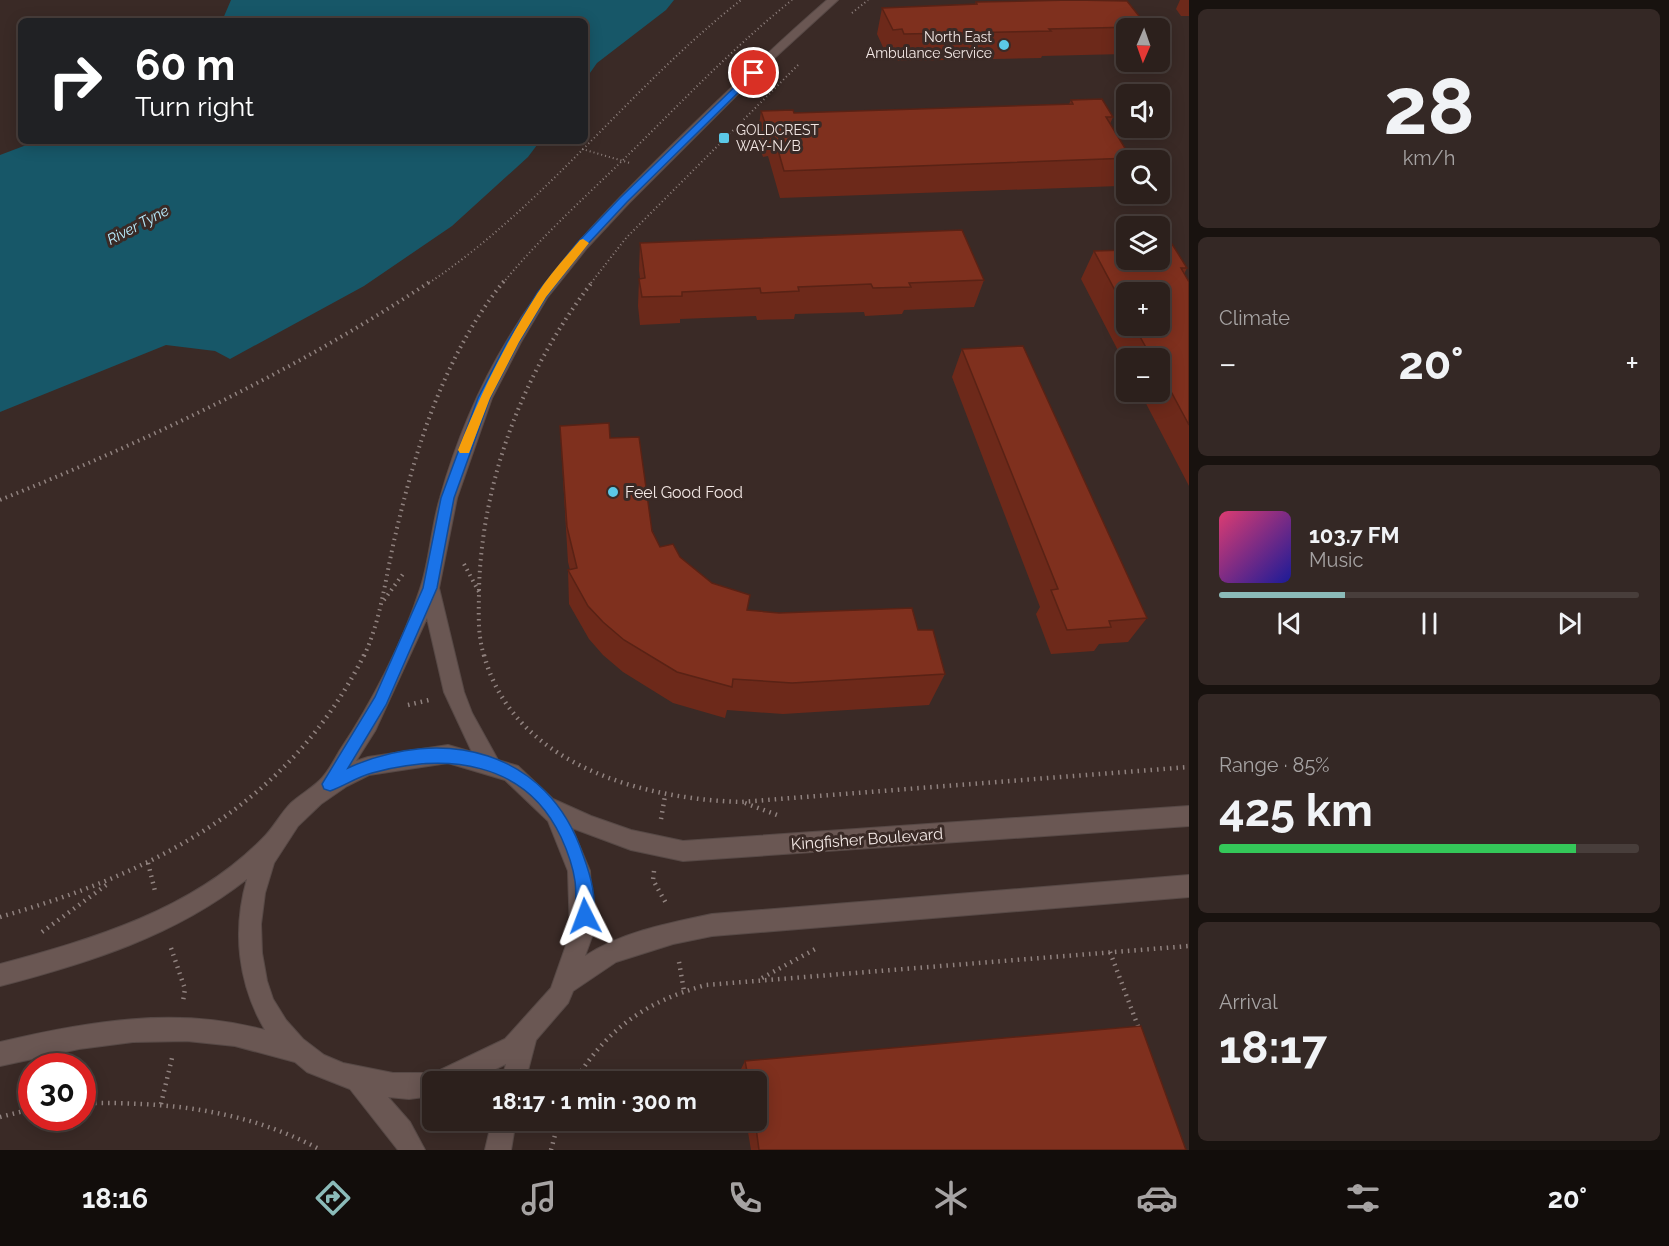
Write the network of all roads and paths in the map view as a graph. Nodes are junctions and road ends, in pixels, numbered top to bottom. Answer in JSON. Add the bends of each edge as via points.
{"nodes":[{"id":1,"x":741,"y":0,"type":"edge"},
{"id":2,"x":833,"y":0,"type":"edge"},
{"id":3,"x":868,"y":0,"type":"edge"},
{"id":4,"x":848,"y":16,"type":"dead end"},
{"id":5,"x":802,"y":61,"type":"dead end"},
{"id":6,"x":588,"y":143,"type":"edge"},
{"id":7,"x":587,"y":144,"type":"edge"},
{"id":8,"x":582,"y":149,"type":"junction"},
{"id":9,"x":653,"y":171,"type":"junction"},
{"id":10,"x":0,"y":500,"type":"edge"},
{"id":11,"x":430,"y":588,"type":"junction"},
{"id":12,"x":384,"y":600,"type":"dead end"},
{"id":13,"x":342,"y":694,"type":"junction"},
{"id":14,"x":454,"y":694,"type":"junction"},
{"id":15,"x":381,"y":701,"type":"junction"},
{"id":16,"x":489,"y":763,"type":"junction"},
{"id":17,"x":1189,"y":767,"type":"edge"},
{"id":18,"x":330,"y":784,"type":"junction"},
{"id":19,"x":664,"y":796,"type":"junction"},
{"id":20,"x":552,"y":808,"type":"junction"},
{"id":21,"x":1189,"y":816,"type":"edge"},
{"id":22,"x":272,"y":845,"type":"junction"},
{"id":23,"x":657,"y":847,"type":"junction"},
{"id":24,"x":148,"y":863,"type":"junction"},
{"id":25,"x":114,"y":879,"type":"junction"},
{"id":26,"x":1189,"y":886,"type":"edge"},
{"id":27,"x":0,"y":917,"type":"edge"},
{"id":28,"x":162,"y":921,"type":"junction"},
{"id":29,"x":673,"y":933,"type":"junction"},
{"id":30,"x":38,"y":935,"type":"dead end"},
{"id":31,"x":1189,"y":946,"type":"edge"},
{"id":32,"x":1110,"y":952,"type":"junction"},
{"id":33,"x":0,"y":975,"type":"edge"},
{"id":34,"x":567,"y":982,"type":"junction"},
{"id":35,"x":684,"y":991,"type":"junction"},
{"id":36,"x":178,"y":1029,"type":"junction"},
{"id":37,"x":525,"y":1038,"type":"junction"},
{"id":38,"x":1144,"y":1040,"type":"edge"},
{"id":39,"x":297,"y":1051,"type":"junction"},
{"id":40,"x":0,"y":1054,"type":"edge"},
{"id":41,"x":474,"y":1071,"type":"edge"},
{"id":42,"x":516,"y":1071,"type":"edge"},
{"id":43,"x":581,"y":1071,"type":"edge"},
{"id":44,"x":358,"y":1080,"type":"junction"},
{"id":45,"x":422,"y":1086,"type":"edge"},
{"id":46,"x":96,"y":1103,"type":"edge"},
{"id":47,"x":161,"y":1104,"type":"junction"},
{"id":48,"x":18,"y":1112,"type":"edge"},
{"id":49,"x":0,"y":1117,"type":"edge"},
{"id":50,"x":502,"y":1131,"type":"edge"},
{"id":51,"x":556,"y":1131,"type":"edge"},
{"id":52,"x":321,"y":1150,"type":"edge"},
{"id":53,"x":412,"y":1150,"type":"edge"},
{"id":54,"x":498,"y":1150,"type":"edge"},
{"id":55,"x":551,"y":1150,"type":"edge"}],
"edges":[{"from":1,"to":6,"type":"path","via":[[664,64]]},
{"from":2,"to":9,"type":"street"},
{"from":3,"to":4,"type":"path"},
{"from":5,"to":19,"type":"path","via":[[626,238],[552,338],[502,453],[483,530],[478,634],[493,685],[527,727],[560,755],[622,784]]},
{"from":7,"to":8,"type":"path"},
{"from":8,"to":9,"type":"path"},
{"from":8,"to":10,"type":"path","via":[[495,233],[364,327],[84,467]]},
{"from":9,"to":11,"type":"street","via":[[582,244],[542,294],[513,342],[484,398],[451,488]]},
{"from":11,"to":14,"type":"street"},
{"from":11,"to":15,"type":"street"},
{"from":12,"to":13,"type":"path","via":[[369,646]]},
{"from":13,"to":15,"type":"path"},
{"from":13,"to":24,"type":"path","via":[[293,759],[263,788],[230,814]]},
{"from":14,"to":15,"type":"path","via":[[407,705]]},
{"from":14,"to":16,"type":"street"},
{"from":15,"to":18,"type":"street"},
{"from":16,"to":18,"type":"street","via":[[428,755],[368,766]]},
{"from":16,"to":20,"type":"street","via":[[535,790]]},
{"from":17,"to":19,"type":"path","via":[[741,802],[706,803]]},
{"from":18,"to":22,"type":"street","via":[[294,816]]},
{"from":19,"to":23,"type":"path"},
{"from":20,"to":23,"type":"street","name":"Kingfisher Boulevard","via":[[594,829]]},
{"from":20,"to":34,"type":"street","via":[[568,834],[583,881],[585,916]]},
{"from":21,"to":23,"type":"street","name":"Kingfisher Boulevard","via":[[704,850]]},
{"from":22,"to":28,"type":"street","via":[[227,882]]},
{"from":22,"to":39,"type":"street","via":[[251,905],[252,970],[259,998]]},
{"from":23,"to":29,"type":"path","via":[[653,880],[666,899]]},
{"from":24,"to":25,"type":"path"},
{"from":24,"to":28,"type":"path"},
{"from":25,"to":27,"type":"path","via":[[68,898]]},
{"from":25,"to":30,"type":"path"},
{"from":26,"to":29,"type":"street","via":[[746,921]]},
{"from":28,"to":33,"type":"street","via":[[44,964]]},
{"from":28,"to":36,"type":"path","via":[[185,989]]},
{"from":29,"to":34,"type":"street","via":[[610,953]]},
{"from":29,"to":35,"type":"path"},
{"from":31,"to":32,"type":"path"},
{"from":32,"to":35,"type":"path","via":[[759,980]]},
{"from":32,"to":38,"type":"path"},
{"from":34,"to":37,"type":"street","via":[[548,1013]]},
{"from":35,"to":43,"type":"path","via":[[663,998],[619,1026]]},
{"from":36,"to":39,"type":"street","via":[[214,1031]]},
{"from":36,"to":40,"type":"street","via":[[76,1038]]},
{"from":36,"to":47,"type":"path"},
{"from":37,"to":41,"type":"street"},
{"from":37,"to":42,"type":"street"},
{"from":39,"to":44,"type":"street"},
{"from":44,"to":45,"type":"street"},
{"from":44,"to":53,"type":"street"},
{"from":46,"to":47,"type":"path"},
{"from":47,"to":52,"type":"path","via":[[244,1119]]},
{"from":48,"to":49,"type":"path"},
{"from":50,"to":54,"type":"street"},
{"from":51,"to":55,"type":"path"}]}
